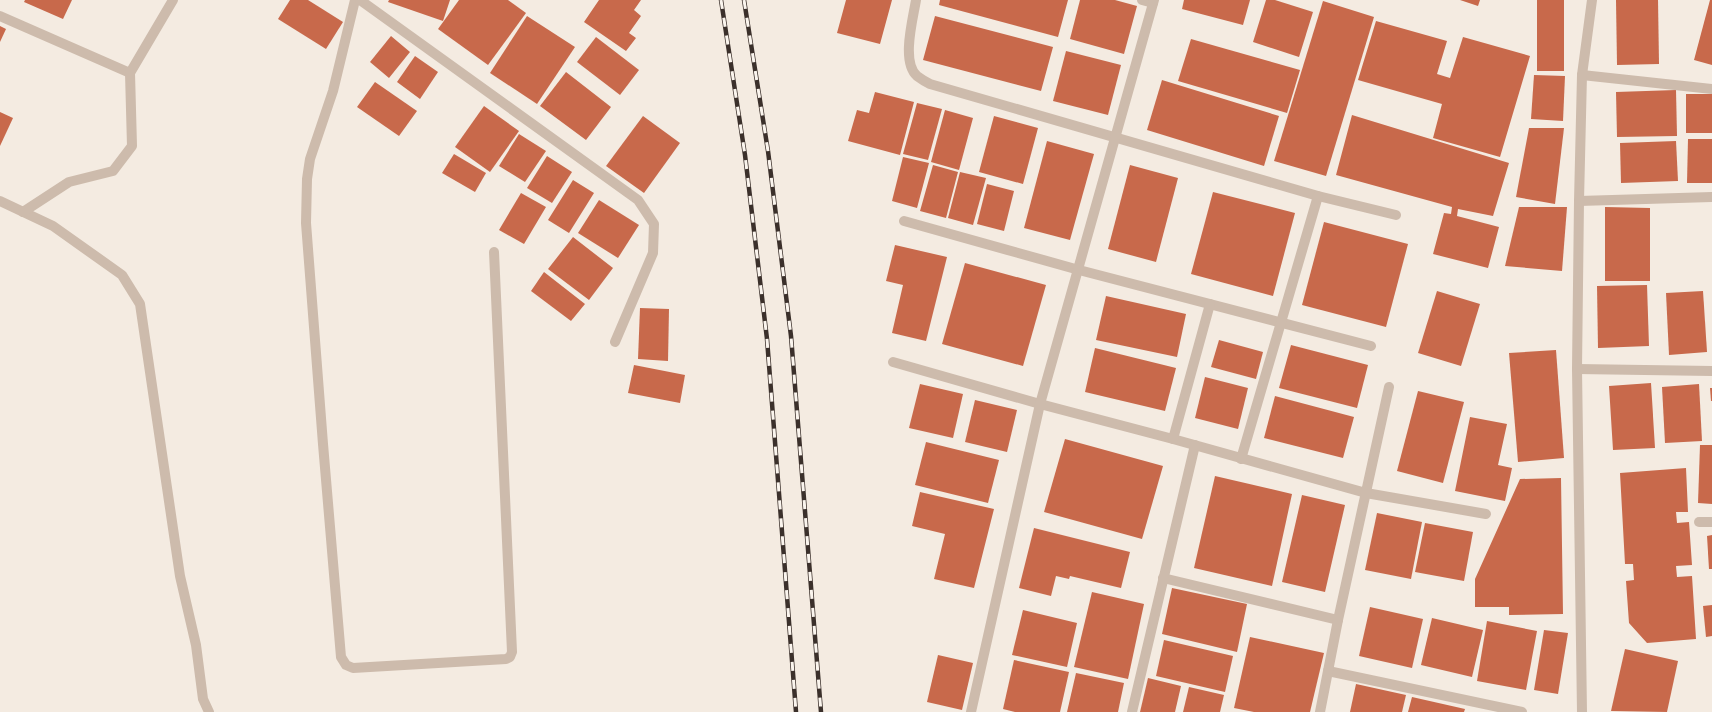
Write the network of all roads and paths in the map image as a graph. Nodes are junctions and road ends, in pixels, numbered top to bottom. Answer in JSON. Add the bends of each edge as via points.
{"nodes":[{"id":1,"x":173,"y":0,"type":"edge"},
{"id":2,"x":355,"y":0,"type":"edge"},
{"id":3,"x":360,"y":0,"type":"edge"},
{"id":4,"x":916,"y":0,"type":"edge"},
{"id":5,"x":1142,"y":0,"type":"edge"},
{"id":6,"x":1592,"y":0,"type":"edge"},
{"id":7,"x":1154,"y":2,"type":"edge"},
{"id":8,"x":0,"y":16,"type":"edge"},
{"id":9,"x":130,"y":73,"type":"junction"},
{"id":10,"x":1582,"y":75,"type":"junction"},
{"id":11,"x":1712,"y":89,"type":"edge"},
{"id":12,"x":1115,"y":138,"type":"junction"},
{"id":13,"x":1318,"y":196,"type":"junction"},
{"id":14,"x":1712,"y":197,"type":"edge"},
{"id":15,"x":0,"y":201,"type":"edge"},
{"id":16,"x":1579,"y":201,"type":"junction"},
{"id":17,"x":23,"y":212,"type":"junction"},
{"id":18,"x":1396,"y":215,"type":"dead end"},
{"id":19,"x":904,"y":221,"type":"dead end"},
{"id":20,"x":494,"y":252,"type":"dead end"},
{"id":21,"x":1079,"y":270,"type":"junction"},
{"id":22,"x":1210,"y":304,"type":"junction"},
{"id":23,"x":1280,"y":322,"type":"junction"},
{"id":24,"x":615,"y":342,"type":"dead end"},
{"id":25,"x":1372,"y":346,"type":"dead end"},
{"id":26,"x":893,"y":362,"type":"dead end"},
{"id":27,"x":1577,"y":369,"type":"junction"},
{"id":28,"x":1712,"y":371,"type":"edge"},
{"id":29,"x":1389,"y":387,"type":"dead end"},
{"id":30,"x":1040,"y":404,"type":"junction"},
{"id":31,"x":1174,"y":439,"type":"junction"},
{"id":32,"x":1195,"y":445,"type":"junction"},
{"id":33,"x":1241,"y":459,"type":"junction"},
{"id":34,"x":1366,"y":493,"type":"junction"},
{"id":35,"x":1486,"y":514,"type":"dead end"},
{"id":36,"x":1699,"y":522,"type":"dead end"},
{"id":37,"x":1712,"y":522,"type":"edge"},
{"id":38,"x":1164,"y":578,"type":"junction"},
{"id":39,"x":1338,"y":620,"type":"junction"},
{"id":40,"x":1328,"y":671,"type":"junction"},
{"id":41,"x":209,"y":712,"type":"edge"},
{"id":42,"x":971,"y":712,"type":"edge"},
{"id":43,"x":1132,"y":712,"type":"edge"},
{"id":44,"x":1320,"y":712,"type":"edge"},
{"id":45,"x":1522,"y":712,"type":"edge"},
{"id":46,"x":1582,"y":712,"type":"edge"}],
"edges":[{"from":1,"to":9,"type":"street"},
{"from":2,"to":20,"type":"street","via":[[333,91],[310,159],[306,199],[341,657],[346,665],[353,668],[506,659],[512,652]]},
{"from":3,"to":24,"type":"street","via":[[638,200],[654,224],[653,253]]},
{"from":4,"to":12,"type":"street","via":[[908,57],[916,76],[930,84]]},
{"from":5,"to":7,"type":"street"},
{"from":6,"to":10,"type":"street"},
{"from":7,"to":12,"type":"street"},
{"from":8,"to":9,"type":"street"},
{"from":9,"to":17,"type":"street","via":[[132,146],[118,165],[113,171],[69,182]]},
{"from":10,"to":11,"type":"street"},
{"from":10,"to":16,"type":"street"},
{"from":12,"to":13,"type":"street"},
{"from":12,"to":21,"type":"street"},
{"from":13,"to":18,"type":"street"},
{"from":13,"to":23,"type":"street"},
{"from":14,"to":16,"type":"street"},
{"from":15,"to":17,"type":"street"},
{"from":16,"to":27,"type":"street"},
{"from":17,"to":41,"type":"street","via":[[53,226],[122,275],[140,304],[180,576],[196,645],[203,699]]},
{"from":19,"to":21,"type":"street"},
{"from":21,"to":22,"type":"street"},
{"from":21,"to":30,"type":"street"},
{"from":22,"to":23,"type":"street"},
{"from":22,"to":31,"type":"street"},
{"from":23,"to":25,"type":"street"},
{"from":23,"to":33,"type":"street"},
{"from":26,"to":30,"type":"street"},
{"from":27,"to":28,"type":"street"},
{"from":27,"to":46,"type":"street"},
{"from":29,"to":34,"type":"street"},
{"from":30,"to":31,"type":"street"},
{"from":30,"to":42,"type":"street"},
{"from":31,"to":32,"type":"street"},
{"from":32,"to":33,"type":"street"},
{"from":32,"to":38,"type":"street"},
{"from":33,"to":34,"type":"street"},
{"from":34,"to":35,"type":"street"},
{"from":34,"to":39,"type":"street"},
{"from":36,"to":37,"type":"street"},
{"from":38,"to":39,"type":"street"},
{"from":38,"to":43,"type":"street"},
{"from":39,"to":40,"type":"street"},
{"from":40,"to":44,"type":"street"},
{"from":40,"to":45,"type":"street"}]}
